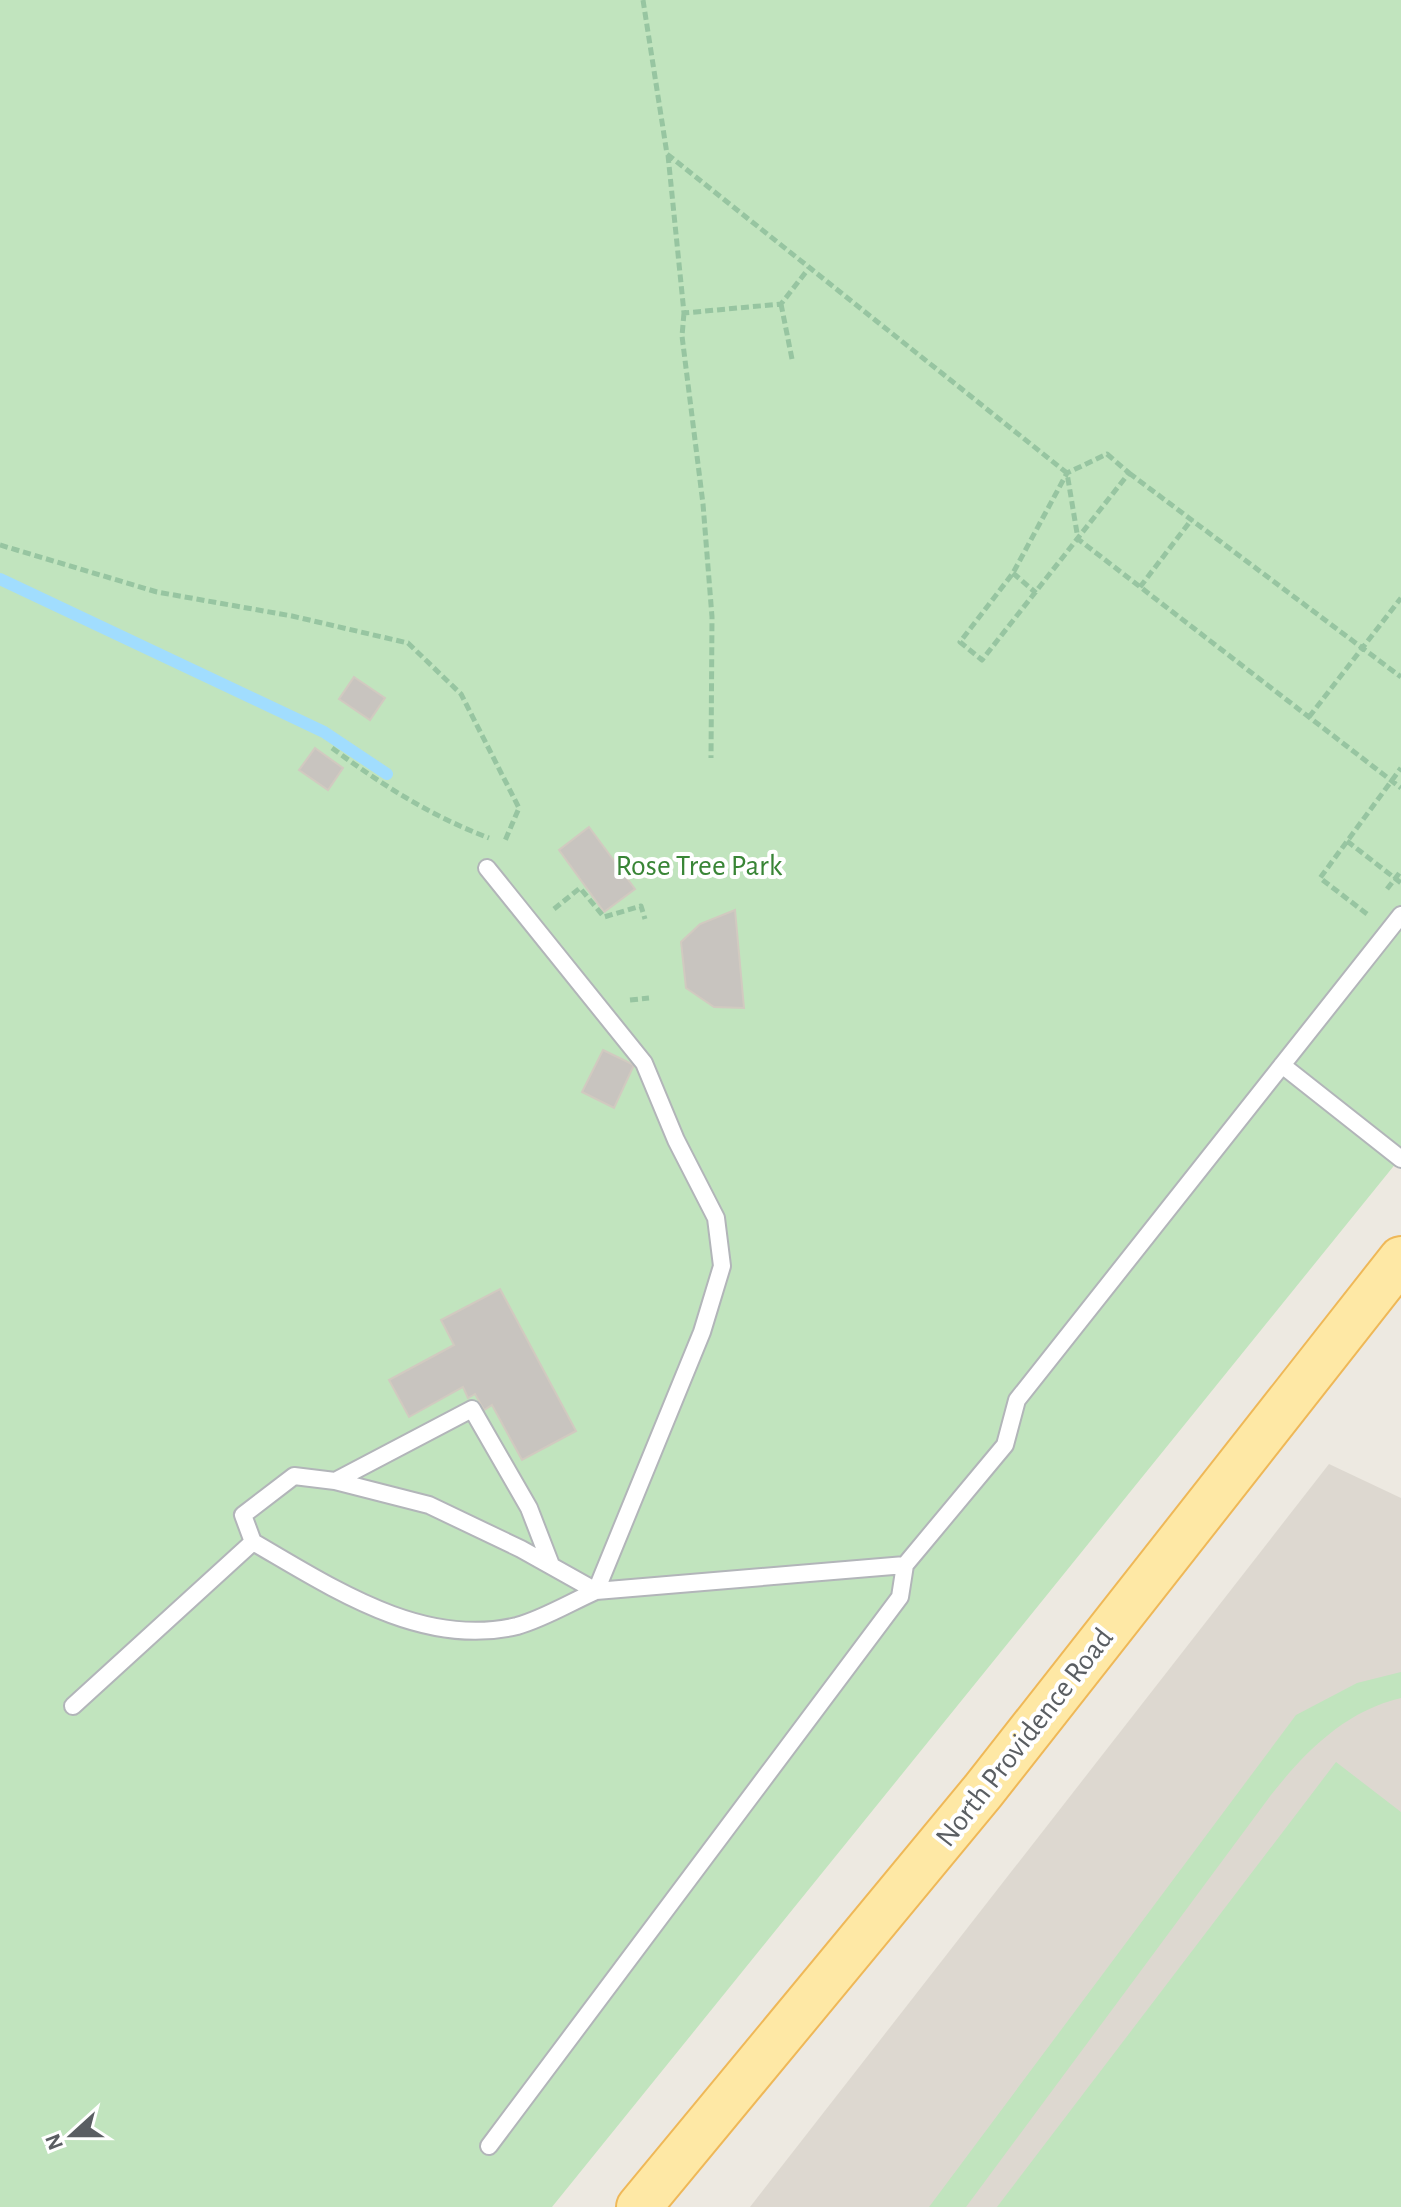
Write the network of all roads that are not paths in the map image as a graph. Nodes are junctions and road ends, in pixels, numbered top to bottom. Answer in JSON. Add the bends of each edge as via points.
{"nodes":[{"id":1,"x":487,"y":868,"type":"road end"},
{"id":2,"x":1401,"y":915,"type":"edge"},
{"id":3,"x":1282,"y":1065,"type":"junction"},
{"id":4,"x":1401,"y":1159,"type":"edge"},
{"id":5,"x":1401,"y":1259,"type":"edge"},
{"id":6,"x":335,"y":1481,"type":"junction"},
{"id":7,"x":253,"y":1542,"type":"junction"},
{"id":8,"x":551,"y":1565,"type":"junction"},
{"id":9,"x":905,"y":1565,"type":"junction"},
{"id":10,"x":596,"y":1591,"type":"junction"},
{"id":11,"x":73,"y":1706,"type":"dead end"},
{"id":12,"x":489,"y":2146,"type":"dead end"},
{"id":13,"x":639,"y":2207,"type":"edge"}],
"edges":[{"from":1,"to":10,"type":"lane","via":[[644,1063],[716,1218],[722,1266],[702,1332]]},
{"from":2,"to":3,"type":"lane"},
{"from":3,"to":4,"type":"lane"},
{"from":3,"to":9,"type":"lane","via":[[1017,1400],[1005,1445]]},
{"from":5,"to":13,"type":"main road","name":"North Providence Road","via":[[983,1791]]},
{"from":6,"to":7,"type":"lane","via":[[294,1476],[243,1515]]},
{"from":6,"to":8,"type":"lane","via":[[429,1505]]},
{"from":6,"to":8,"type":"lane","via":[[472,1409],[529,1508]]},
{"from":7,"to":10,"type":"lane","via":[[336,1590],[403,1619],[474,1632],[519,1625]]},
{"from":7,"to":11,"type":"lane"},
{"from":8,"to":10,"type":"lane"},
{"from":9,"to":10,"type":"lane"},
{"from":9,"to":12,"type":"lane","via":[[900,1597]]}]}
